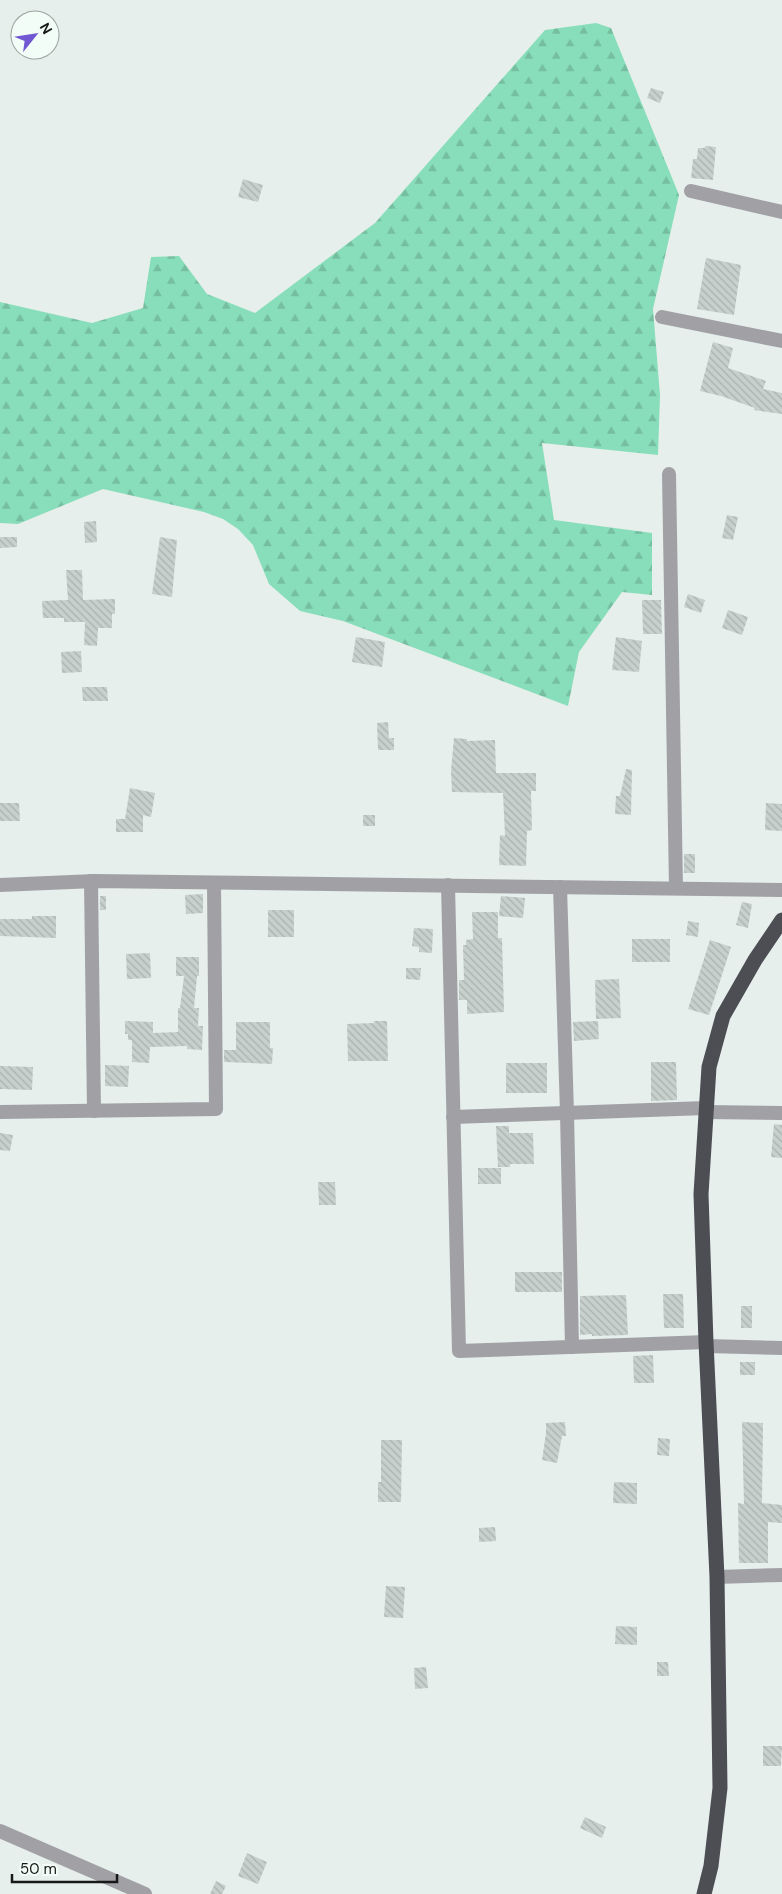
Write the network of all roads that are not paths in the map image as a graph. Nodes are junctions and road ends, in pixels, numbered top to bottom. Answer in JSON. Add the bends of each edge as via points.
{"nodes":[{"id":1,"x":691,"y":191,"type":"dead end"},
{"id":2,"x":782,"y":212,"type":"edge"},
{"id":3,"x":662,"y":317,"type":"dead end"},
{"id":4,"x":782,"y":341,"type":"edge"},
{"id":5,"x":669,"y":474,"type":"dead end"},
{"id":6,"x":91,"y":881,"type":"junction"},
{"id":7,"x":214,"y":882,"type":"junction"},
{"id":8,"x":0,"y":885,"type":"edge"},
{"id":9,"x":448,"y":885,"type":"junction"},
{"id":10,"x":560,"y":887,"type":"junction"},
{"id":11,"x":676,"y":888,"type":"junction"},
{"id":12,"x":782,"y":890,"type":"edge"},
{"id":13,"x":782,"y":920,"type":"edge"},
{"id":14,"x":706,"y":1110,"type":"junction"},
{"id":15,"x":94,"y":1111,"type":"junction"},
{"id":16,"x":0,"y":1112,"type":"edge"},
{"id":17,"x":567,"y":1113,"type":"junction"},
{"id":18,"x":782,"y":1113,"type":"edge"},
{"id":19,"x":453,"y":1117,"type":"junction"},
{"id":20,"x":706,"y":1344,"type":"junction"},
{"id":21,"x":572,"y":1347,"type":"junction"},
{"id":22,"x":782,"y":1348,"type":"edge"},
{"id":23,"x":782,"y":1575,"type":"edge"},
{"id":24,"x":717,"y":1577,"type":"junction"},
{"id":25,"x":0,"y":1831,"type":"edge"},
{"id":26,"x":145,"y":1894,"type":"edge"},
{"id":27,"x":704,"y":1894,"type":"edge"}],
"edges":[{"from":1,"to":2,"type":"street"},
{"from":3,"to":4,"type":"street"},
{"from":5,"to":11,"type":"street"},
{"from":6,"to":7,"type":"street"},
{"from":6,"to":8,"type":"street"},
{"from":6,"to":15,"type":"street"},
{"from":7,"to":9,"type":"street"},
{"from":7,"to":15,"type":"street","via":[[216,1109]]},
{"from":9,"to":10,"type":"street"},
{"from":9,"to":19,"type":"street"},
{"from":10,"to":11,"type":"street"},
{"from":10,"to":17,"type":"street"},
{"from":11,"to":12,"type":"street"},
{"from":13,"to":14,"type":"highway","via":[[723,1016],[709,1067]]},
{"from":14,"to":17,"type":"street"},
{"from":14,"to":18,"type":"street"},
{"from":14,"to":20,"type":"highway","via":[[701,1194]]},
{"from":15,"to":16,"type":"street"},
{"from":17,"to":19,"type":"street"},
{"from":17,"to":21,"type":"street"},
{"from":19,"to":21,"type":"street","via":[[459,1351]]},
{"from":20,"to":21,"type":"street"},
{"from":20,"to":22,"type":"street"},
{"from":20,"to":24,"type":"highway"},
{"from":23,"to":24,"type":"street"},
{"from":24,"to":27,"type":"highway","via":[[720,1788],[711,1866]]},
{"from":25,"to":26,"type":"street"}]}
